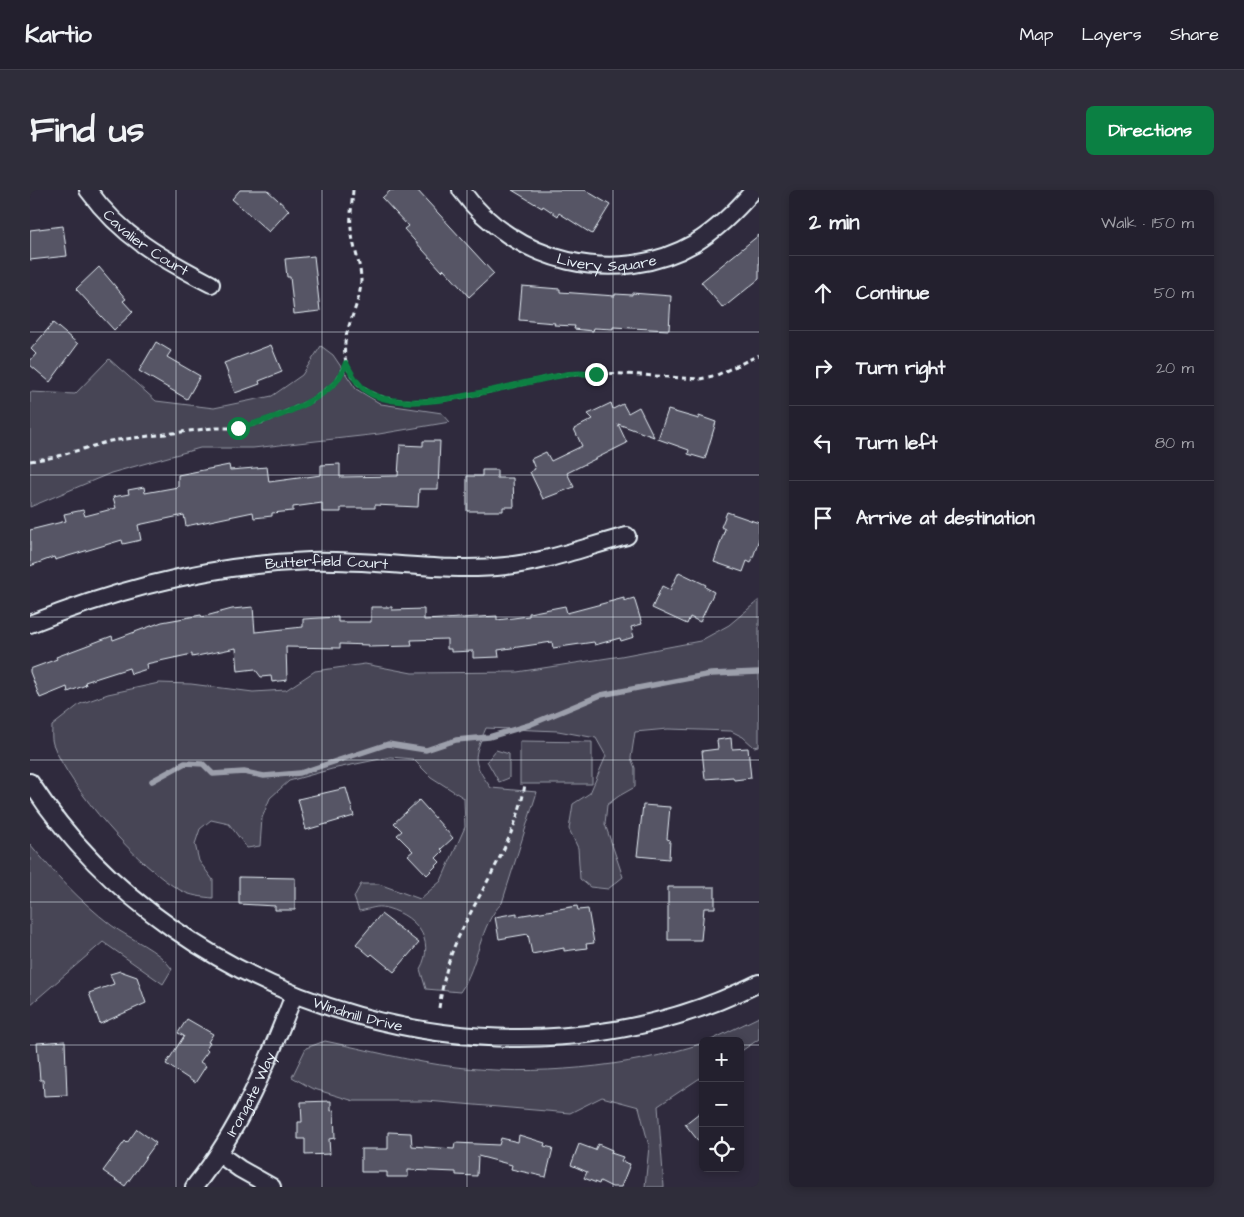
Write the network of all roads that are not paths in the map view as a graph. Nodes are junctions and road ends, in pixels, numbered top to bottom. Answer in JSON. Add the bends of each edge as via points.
{"nodes":[{"id":1,"x":88,"y":190,"type":"edge"},
{"id":2,"x":460,"y":190,"type":"edge"},
{"id":3,"x":754,"y":190,"type":"edge"},
{"id":4,"x":211,"y":284,"type":"dead end"},
{"id":5,"x":628,"y":536,"type":"dead end"},
{"id":6,"x":30,"y":624,"type":"edge"},
{"id":7,"x":30,"y":782,"type":"edge"},
{"id":8,"x":759,"y":983,"type":"edge"},
{"id":9,"x":294,"y":995,"type":"junction"},
{"id":10,"x":219,"y":1154,"type":"junction"},
{"id":11,"x":194,"y":1187,"type":"edge"},
{"id":12,"x":272,"y":1187,"type":"edge"}],
"edges":[{"from":1,"to":4,"type":"street","name":"Cavalier Court","via":[[124,232],[155,255]]},
{"from":2,"to":3,"type":"street","name":"Livery Square","via":[[491,223],[527,247],[580,264],[610,266],[640,263],[694,244],[733,214]]},
{"from":5,"to":6,"type":"street","name":"Butterfield Court","via":[[506,566],[462,567],[344,560],[224,570],[123,592]]},
{"from":7,"to":9,"type":"street","name":"Windmill Drive","via":[[72,837],[145,908],[215,955]]},
{"from":8,"to":9,"type":"street","name":"Windmill Drive","via":[[708,1006],[651,1023],[566,1036],[474,1036],[384,1023]]},
{"from":9,"to":10,"type":"street","name":"Irongate Way","via":[[257,1084]]},
{"from":10,"to":11,"type":"street","name":"Irongate Way"},
{"from":10,"to":12,"type":"street"}]}
